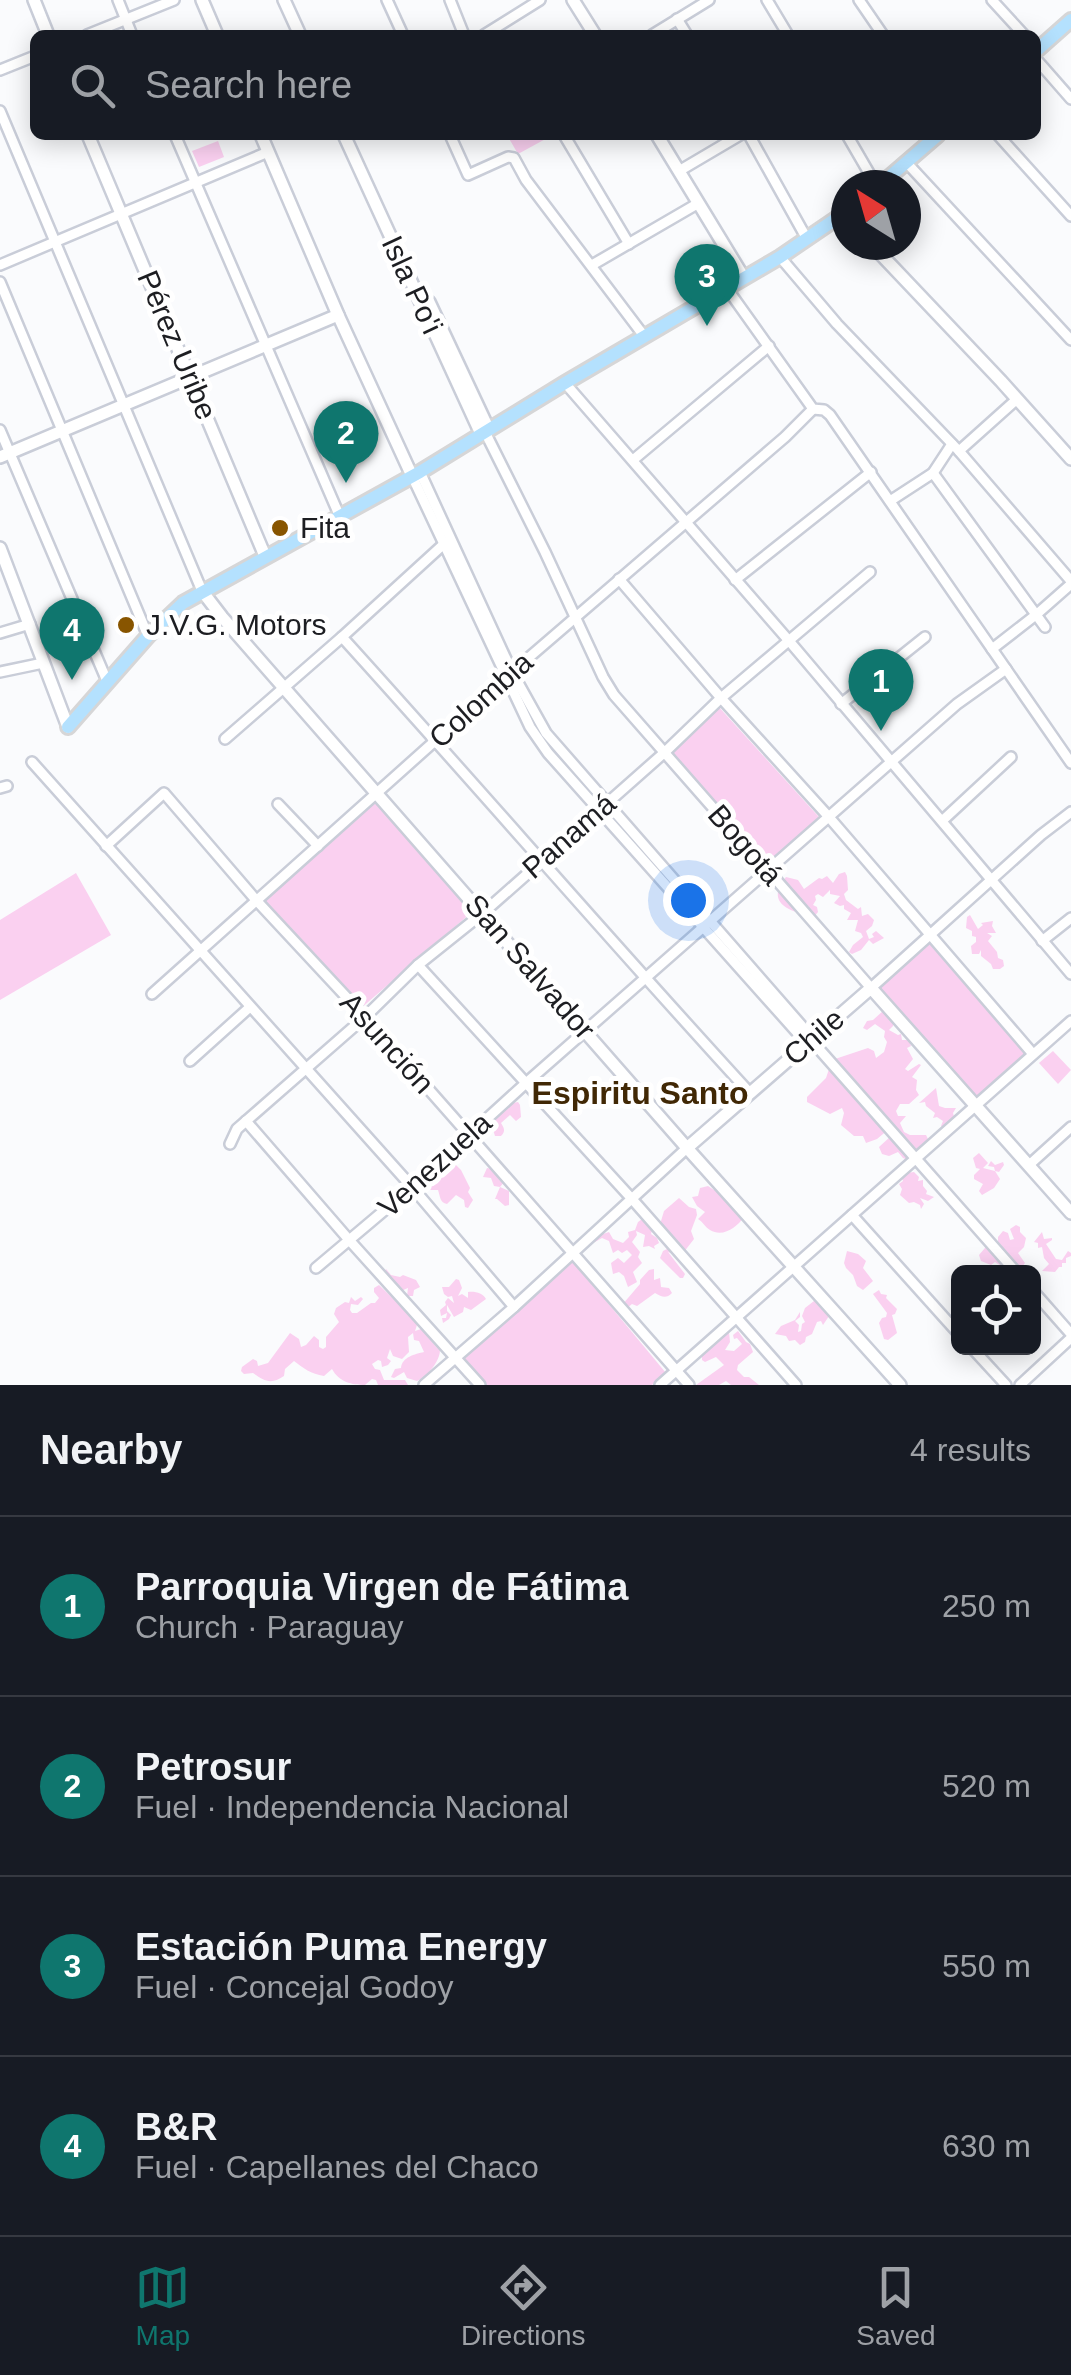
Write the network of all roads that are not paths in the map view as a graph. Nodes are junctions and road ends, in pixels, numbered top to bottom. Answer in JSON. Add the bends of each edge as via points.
{"nodes":[{"id":1,"x":34,"y":0,"type":"edge"},
{"id":2,"x":118,"y":0,"type":"edge"},
{"id":3,"x":174,"y":0,"type":"edge"},
{"id":4,"x":202,"y":0,"type":"edge"},
{"id":5,"x":284,"y":0,"type":"edge"},
{"id":6,"x":293,"y":0,"type":"edge"},
{"id":7,"x":386,"y":0,"type":"edge"},
{"id":8,"x":450,"y":0,"type":"edge"},
{"id":9,"x":540,"y":0,"type":"edge"},
{"id":10,"x":573,"y":0,"type":"edge"},
{"id":11,"x":709,"y":0,"type":"edge"},
{"id":12,"x":768,"y":0,"type":"edge"},
{"id":13,"x":858,"y":0,"type":"edge"},
{"id":14,"x":992,"y":0,"type":"edge"},
{"id":15,"x":126,"y":20,"type":"junction"},
{"id":16,"x":678,"y":20,"type":"junction"},
{"id":17,"x":1071,"y":20,"type":"edge"},
{"id":18,"x":46,"y":30,"type":"edge"},
{"id":19,"x":100,"y":30,"type":"edge"},
{"id":20,"x":130,"y":30,"type":"edge"},
{"id":21,"x":215,"y":30,"type":"edge"},
{"id":22,"x":298,"y":30,"type":"edge"},
{"id":23,"x":306,"y":30,"type":"edge"},
{"id":24,"x":401,"y":30,"type":"edge"},
{"id":25,"x":462,"y":30,"type":"edge"},
{"id":26,"x":492,"y":30,"type":"edge"},
{"id":27,"x":592,"y":30,"type":"edge"},
{"id":28,"x":661,"y":30,"type":"edge"},
{"id":29,"x":684,"y":30,"type":"edge"},
{"id":30,"x":785,"y":30,"type":"edge"},
{"id":31,"x":879,"y":30,"type":"edge"},
{"id":32,"x":1019,"y":30,"type":"edge"},
{"id":33,"x":1041,"y":47,"type":"edge"},
{"id":34,"x":30,"y":58,"type":"edge"},
{"id":35,"x":1041,"y":59,"type":"edge"},
{"id":36,"x":0,"y":70,"type":"edge"},
{"id":37,"x":1071,"y":98,"type":"edge"},
{"id":38,"x":0,"y":111,"type":"edge"},
{"id":39,"x":90,"y":140,"type":"edge"},
{"id":40,"x":177,"y":140,"type":"edge"},
{"id":41,"x":263,"y":140,"type":"edge"},
{"id":42,"x":350,"y":140,"type":"edge"},
{"id":43,"x":452,"y":140,"type":"edge"},
{"id":44,"x":567,"y":140,"type":"edge"},
{"id":45,"x":659,"y":140,"type":"edge"},
{"id":46,"x":732,"y":140,"type":"edge"},
{"id":47,"x":752,"y":140,"type":"edge"},
{"id":48,"x":850,"y":140,"type":"edge"},
{"id":49,"x":932,"y":140,"type":"edge"},
{"id":50,"x":1003,"y":140,"type":"edge"},
{"id":51,"x":268,"y":152,"type":"junction"},
{"id":52,"x":906,"y":162,"type":"junction"},
{"id":53,"x":869,"y":170,"type":"edge"},
{"id":54,"x":896,"y":170,"type":"edge"},
{"id":55,"x":679,"y":171,"type":"junction"},
{"id":56,"x":195,"y":182,"type":"junction"},
{"id":57,"x":698,"y":204,"type":"junction"},
{"id":58,"x":120,"y":214,"type":"junction"},
{"id":59,"x":1071,"y":216,"type":"edge"},
{"id":60,"x":831,"y":223,"type":"edge"},
{"id":61,"x":808,"y":239,"type":"junction"},
{"id":62,"x":54,"y":241,"type":"junction"},
{"id":63,"x":630,"y":244,"type":"junction"},
{"id":64,"x":780,"y":257,"type":"junction"},
{"id":65,"x":886,"y":260,"type":"edge"},
{"id":66,"x":592,"y":265,"type":"junction"},
{"id":67,"x":0,"y":266,"type":"edge"},
{"id":68,"x":744,"y":278,"type":"junction"},
{"id":69,"x":0,"y":282,"type":"edge"},
{"id":70,"x":726,"y":287,"type":"junction"},
{"id":71,"x":338,"y":315,"type":"junction"},
{"id":72,"x":644,"y":336,"type":"junction"},
{"id":73,"x":1071,"y":340,"type":"edge"},
{"id":74,"x":266,"y":346,"type":"junction"},
{"id":75,"x":769,"y":346,"type":"junction"},
{"id":76,"x":191,"y":376,"type":"junction"},
{"id":77,"x":564,"y":383,"type":"junction"},
{"id":78,"x":1016,"y":399,"type":"junction"},
{"id":79,"x":123,"y":405,"type":"junction"},
{"id":80,"x":813,"y":409,"type":"junction"},
{"id":81,"x":0,"y":430,"type":"edge"},
{"id":82,"x":64,"y":431,"type":"junction"},
{"id":83,"x":485,"y":432,"type":"junction"},
{"id":84,"x":956,"y":448,"type":"junction"},
{"id":85,"x":5,"y":455,"type":"edge"},
{"id":86,"x":1071,"y":459,"type":"edge"},
{"id":87,"x":633,"y":460,"type":"junction"},
{"id":88,"x":870,"y":472,"type":"junction"},
{"id":89,"x":933,"y":473,"type":"junction"},
{"id":90,"x":416,"y":474,"type":"junction"},
{"id":91,"x":890,"y":501,"type":"junction"},
{"id":92,"x":340,"y":517,"type":"junction"},
{"id":93,"x":686,"y":521,"type":"junction"},
{"id":94,"x":448,"y":541,"type":"junction"},
{"id":95,"x":0,"y":548,"type":"edge"},
{"id":96,"x":265,"y":556,"type":"junction"},
{"id":97,"x":870,"y":572,"type":"dead end"},
{"id":98,"x":619,"y":579,"type":"junction"},
{"id":99,"x":735,"y":580,"type":"junction"},
{"id":100,"x":1071,"y":582,"type":"edge"},
{"id":101,"x":202,"y":591,"type":"junction"},
{"id":102,"x":1037,"y":614,"type":"junction"},
{"id":103,"x":575,"y":618,"type":"junction"},
{"id":104,"x":30,"y":624,"type":"junction"},
{"id":105,"x":1045,"y":627,"type":"dead end"},
{"id":106,"x":0,"y":633,"type":"edge"},
{"id":107,"x":148,"y":636,"type":"junction"},
{"id":108,"x":342,"y":637,"type":"junction"},
{"id":109,"x":925,"y":637,"type":"dead end"},
{"id":110,"x":790,"y":642,"type":"junction"},
{"id":111,"x":992,"y":649,"type":"junction"},
{"id":112,"x":43,"y":662,"type":"junction"},
{"id":113,"x":1006,"y":669,"type":"junction"},
{"id":114,"x":0,"y":672,"type":"edge"},
{"id":115,"x":508,"y":675,"type":"junction"},
{"id":116,"x":107,"y":681,"type":"junction"},
{"id":117,"x":284,"y":686,"type":"junction"},
{"id":118,"x":721,"y":698,"type":"junction"},
{"id":119,"x":841,"y":704,"type":"junction"},
{"id":120,"x":68,"y":727,"type":"joint"},
{"id":121,"x":225,"y":739,"type":"dead end"},
{"id":122,"x":436,"y":741,"type":"junction"},
{"id":123,"x":664,"y":752,"type":"junction"},
{"id":124,"x":1011,"y":757,"type":"dead end"},
{"id":125,"x":32,"y":762,"type":"dead end"},
{"id":126,"x":890,"y":762,"type":"junction"},
{"id":127,"x":1071,"y":763,"type":"edge"},
{"id":128,"x":376,"y":794,"type":"junction"},
{"id":129,"x":278,"y":804,"type":"dead end"},
{"id":130,"x":602,"y":806,"type":"junction"},
{"id":131,"x":1071,"y":812,"type":"edge"},
{"id":132,"x":828,"y":816,"type":"junction"},
{"id":133,"x":942,"y":821,"type":"junction"},
{"id":134,"x":106,"y":846,"type":"junction"},
{"id":135,"x":318,"y":846,"type":"junction"},
{"id":136,"x":542,"y":859,"type":"junction"},
{"id":137,"x":768,"y":870,"type":"junction"},
{"id":138,"x":993,"y":880,"type":"junction"},
{"id":139,"x":256,"y":900,"type":"junction"},
{"id":140,"x":483,"y":912,"type":"junction"},
{"id":141,"x":1071,"y":918,"type":"edge"},
{"id":142,"x":706,"y":925,"type":"junction"},
{"id":143,"x":930,"y":934,"type":"junction"},
{"id":144,"x":1042,"y":941,"type":"junction"},
{"id":145,"x":200,"y":952,"type":"junction"},
{"id":146,"x":418,"y":964,"type":"junction"},
{"id":147,"x":1071,"y":974,"type":"edge"},
{"id":148,"x":645,"y":979,"type":"junction"},
{"id":149,"x":870,"y":988,"type":"junction"},
{"id":150,"x":152,"y":994,"type":"dead end"},
{"id":151,"x":250,"y":1006,"type":"junction"},
{"id":152,"x":365,"y":1017,"type":"junction"},
{"id":153,"x":1071,"y":1021,"type":"edge"},
{"id":154,"x":586,"y":1031,"type":"junction"},
{"id":155,"x":811,"y":1040,"type":"junction"},
{"id":156,"x":1033,"y":1054,"type":"junction"},
{"id":157,"x":190,"y":1061,"type":"dead end"},
{"id":158,"x":306,"y":1069,"type":"junction"},
{"id":159,"x":526,"y":1083,"type":"junction"},
{"id":160,"x":750,"y":1093,"type":"junction"},
{"id":161,"x":974,"y":1106,"type":"junction"},
{"id":162,"x":246,"y":1122,"type":"junction"},
{"id":163,"x":1071,"y":1127,"type":"edge"},
{"id":164,"x":468,"y":1134,"type":"junction"},
{"id":165,"x":230,"y":1144,"type":"dead end"},
{"id":166,"x":687,"y":1148,"type":"junction"},
{"id":167,"x":916,"y":1160,"type":"junction"},
{"id":168,"x":1029,"y":1165,"type":"junction"},
{"id":169,"x":412,"y":1187,"type":"junction"},
{"id":170,"x":632,"y":1199,"type":"junction"},
{"id":171,"x":1071,"y":1213,"type":"edge"},
{"id":172,"x":852,"y":1215,"type":"junction"},
{"id":173,"x":350,"y":1241,"type":"junction"},
{"id":174,"x":572,"y":1252,"type":"junction"},
{"id":175,"x":1010,"y":1265,"type":"edge"},
{"id":176,"x":793,"y":1266,"type":"junction"},
{"id":177,"x":316,"y":1268,"type":"dead end"},
{"id":178,"x":1041,"y":1300,"type":"edge"},
{"id":179,"x":514,"y":1307,"type":"junction"},
{"id":180,"x":736,"y":1318,"type":"junction"},
{"id":181,"x":951,"y":1325,"type":"edge"},
{"id":182,"x":1071,"y":1336,"type":"edge"},
{"id":183,"x":978,"y":1355,"type":"edge"},
{"id":184,"x":456,"y":1358,"type":"junction"},
{"id":185,"x":676,"y":1371,"type":"junction"},
{"id":186,"x":424,"y":1385,"type":"edge"},
{"id":187,"x":480,"y":1385,"type":"edge"},
{"id":188,"x":660,"y":1385,"type":"edge"},
{"id":189,"x":689,"y":1385,"type":"edge"},
{"id":190,"x":796,"y":1385,"type":"edge"},
{"id":191,"x":900,"y":1385,"type":"edge"},
{"id":192,"x":1006,"y":1385,"type":"edge"},
{"id":193,"x":1020,"y":1385,"type":"edge"}],
"edges":[{"from":1,"to":18,"type":"street"},
{"from":2,"to":15,"type":"street"},
{"from":3,"to":15,"type":"street"},
{"from":4,"to":21,"type":"street"},
{"from":5,"to":22,"type":"street"},
{"from":6,"to":23,"type":"street"},
{"from":7,"to":24,"type":"street"},
{"from":8,"to":25,"type":"street"},
{"from":9,"to":26,"type":"street"},
{"from":10,"to":27,"type":"street"},
{"from":11,"to":16,"type":"street"},
{"from":12,"to":30,"type":"street"},
{"from":13,"to":31,"type":"street"},
{"from":14,"to":32,"type":"street"},
{"from":15,"to":19,"type":"street"},
{"from":15,"to":20,"type":"street"},
{"from":16,"to":28,"type":"street"},
{"from":16,"to":29,"type":"street"},
{"from":17,"to":33,"type":"main road"},
{"from":34,"to":36,"type":"street"},
{"from":35,"to":37,"type":"street"},
{"from":38,"to":62,"type":"street"},
{"from":39,"to":58,"type":"street","name":"Pérez Uribe"},
{"from":40,"to":56,"type":"street"},
{"from":41,"to":51,"type":"street"},
{"from":42,"to":83,"type":"street","name":"Isla Po'i"},
{"from":43,"to":66,"type":"street","via":[[468,175],[513,157]]},
{"from":44,"to":63,"type":"street"},
{"from":45,"to":55,"type":"street"},
{"from":46,"to":55,"type":"street"},
{"from":47,"to":61,"type":"street"},
{"from":48,"to":53,"type":"street"},
{"from":49,"to":52,"type":"main road"},
{"from":50,"to":59,"type":"street"},
{"from":51,"to":56,"type":"street"},
{"from":51,"to":71,"type":"street"},
{"from":52,"to":54,"type":"main road"},
{"from":52,"to":73,"type":"street"},
{"from":55,"to":57,"type":"street"},
{"from":56,"to":58,"type":"street"},
{"from":56,"to":74,"type":"street"},
{"from":57,"to":63,"type":"street"},
{"from":57,"to":68,"type":"street"},
{"from":58,"to":62,"type":"street"},
{"from":58,"to":76,"type":"street","name":"Pérez Uribe"},
{"from":60,"to":61,"type":"main road"},
{"from":61,"to":64,"type":"main road"},
{"from":62,"to":67,"type":"street"},
{"from":62,"to":79,"type":"street"},
{"from":63,"to":66,"type":"street"},
{"from":64,"to":68,"type":"main road"},
{"from":64,"to":84,"type":"street"},
{"from":65,"to":78,"type":"street"},
{"from":66,"to":72,"type":"street"},
{"from":68,"to":70,"type":"main road"},
{"from":69,"to":82,"type":"street"},
{"from":70,"to":72,"type":"main road"},
{"from":70,"to":75,"type":"street"},
{"from":71,"to":74,"type":"street"},
{"from":71,"to":90,"type":"street"},
{"from":72,"to":77,"type":"main road"},
{"from":74,"to":76,"type":"street"},
{"from":74,"to":92,"type":"street"},
{"from":75,"to":80,"type":"street"},
{"from":75,"to":87,"type":"street"},
{"from":76,"to":79,"type":"street"},
{"from":76,"to":96,"type":"street","name":"Pérez Uribe"},
{"from":77,"to":83,"type":"main road"},
{"from":77,"to":87,"type":"street"},
{"from":78,"to":84,"type":"street"},
{"from":78,"to":86,"type":"street"},
{"from":79,"to":82,"type":"street"},
{"from":79,"to":101,"type":"street"},
{"from":80,"to":88,"type":"street","via":[[830,415]]},
{"from":80,"to":93,"type":"street","name":"Colombia"},
{"from":81,"to":85,"type":"street"},
{"from":82,"to":85,"type":"street"},
{"from":82,"to":107,"type":"street"},
{"from":83,"to":90,"type":"main road"},
{"from":83,"to":103,"type":"street","name":"Bogotá"},
{"from":84,"to":89,"type":"street"},
{"from":84,"to":100,"type":"street"},
{"from":85,"to":116,"type":"street"},
{"from":87,"to":93,"type":"street"},
{"from":88,"to":91,"type":"street"},
{"from":88,"to":99,"type":"street"},
{"from":89,"to":91,"type":"street"},
{"from":89,"to":102,"type":"street"},
{"from":90,"to":92,"type":"main road"},
{"from":90,"to":94,"type":"street"},
{"from":91,"to":111,"type":"street"},
{"from":92,"to":96,"type":"main road"},
{"from":93,"to":98,"type":"street","name":"Colombia"},
{"from":93,"to":99,"type":"street"},
{"from":94,"to":108,"type":"street"},
{"from":94,"to":115,"type":"street"},
{"from":95,"to":104,"type":"street"},
{"from":96,"to":101,"type":"main road"},
{"from":97,"to":110,"type":"street","name":"Panamá"},
{"from":98,"to":103,"type":"street","name":"Colombia"},
{"from":98,"to":118,"type":"street"},
{"from":99,"to":110,"type":"street"},
{"from":100,"to":102,"type":"street"},
{"from":101,"to":107,"type":"main road"},
{"from":101,"to":117,"type":"street","name":"San Salvador"},
{"from":102,"to":105,"type":"street"},
{"from":102,"to":111,"type":"street"},
{"from":103,"to":115,"type":"street","name":"Colombia"},
{"from":103,"to":123,"type":"street","name":"Bogotá","via":[[614,695]]},
{"from":104,"to":106,"type":"street"},
{"from":104,"to":112,"type":"street"},
{"from":107,"to":116,"type":"main road"},
{"from":108,"to":117,"type":"street"},
{"from":108,"to":122,"type":"street"},
{"from":109,"to":119,"type":"street"},
{"from":110,"to":118,"type":"street","name":"Panamá"},
{"from":110,"to":119,"type":"street"},
{"from":111,"to":113,"type":"street"},
{"from":112,"to":114,"type":"street"},
{"from":112,"to":120,"type":"street"},
{"from":113,"to":126,"type":"street","name":"Venezuela"},
{"from":113,"to":127,"type":"street"},
{"from":115,"to":122,"type":"street","name":"Colombia"},
{"from":115,"to":130,"type":"street"},
{"from":116,"to":120,"type":"main road"},
{"from":117,"to":121,"type":"street"},
{"from":117,"to":128,"type":"street","name":"San Salvador"},
{"from":118,"to":123,"type":"street","name":"Panamá"},
{"from":118,"to":132,"type":"street"},
{"from":119,"to":126,"type":"street"},
{"from":122,"to":128,"type":"street","name":"Colombia"},
{"from":122,"to":136,"type":"street"},
{"from":123,"to":130,"type":"street","name":"Panamá"},
{"from":123,"to":137,"type":"street","name":"Bogotá"},
{"from":124,"to":133,"type":"street"},
{"from":125,"to":134,"type":"street"},
{"from":126,"to":132,"type":"street","name":"Venezuela"},
{"from":126,"to":133,"type":"street"},
{"from":128,"to":135,"type":"street","name":"Colombia"},
{"from":128,"to":140,"type":"street","name":"San Salvador"},
{"from":129,"to":135,"type":"street"},
{"from":130,"to":136,"type":"street","name":"Panamá"},
{"from":130,"to":142,"type":"street"},
{"from":131,"to":138,"type":"street","name":"Chile"},
{"from":132,"to":137,"type":"street","name":"Venezuela"},
{"from":132,"to":143,"type":"street"},
{"from":133,"to":138,"type":"street"},
{"from":134,"to":139,"type":"street","name":"Asunción","via":[[164,793]]},
{"from":134,"to":145,"type":"street"},
{"from":135,"to":139,"type":"street","name":"Colombia"},
{"from":136,"to":140,"type":"street","name":"Panamá"},
{"from":136,"to":148,"type":"street"},
{"from":137,"to":142,"type":"street","name":"Venezuela"},
{"from":137,"to":149,"type":"street","name":"Bogotá"},
{"from":138,"to":143,"type":"street","name":"Chile"},
{"from":138,"to":144,"type":"street"},
{"from":139,"to":145,"type":"street","name":"Colombia"},
{"from":139,"to":152,"type":"street","name":"Asunción"},
{"from":140,"to":146,"type":"street","name":"Panamá"},
{"from":140,"to":154,"type":"street","name":"San Salvador"},
{"from":141,"to":144,"type":"street"},
{"from":142,"to":148,"type":"street","name":"Venezuela"},
{"from":142,"to":155,"type":"street"},
{"from":143,"to":149,"type":"street","name":"Chile"},
{"from":143,"to":156,"type":"street"},
{"from":144,"to":147,"type":"street"},
{"from":145,"to":150,"type":"street","name":"Colombia"},
{"from":145,"to":151,"type":"street"},
{"from":146,"to":152,"type":"street","name":"Panamá"},
{"from":146,"to":159,"type":"street"},
{"from":148,"to":154,"type":"street","name":"Venezuela"},
{"from":148,"to":160,"type":"street"},
{"from":149,"to":155,"type":"street","name":"Chile"},
{"from":149,"to":161,"type":"street","name":"Bogotá"},
{"from":151,"to":157,"type":"street"},
{"from":151,"to":158,"type":"street"},
{"from":152,"to":158,"type":"street","name":"Panamá"},
{"from":152,"to":164,"type":"street","name":"Asunción"},
{"from":153,"to":156,"type":"street"},
{"from":154,"to":159,"type":"street","name":"Venezuela"},
{"from":154,"to":166,"type":"street","name":"San Salvador"},
{"from":155,"to":160,"type":"street","name":"Chile"},
{"from":155,"to":167,"type":"street"},
{"from":156,"to":161,"type":"street"},
{"from":158,"to":162,"type":"street","name":"Panamá"},
{"from":158,"to":169,"type":"street"},
{"from":159,"to":164,"type":"street","name":"Venezuela"},
{"from":159,"to":170,"type":"street"},
{"from":160,"to":166,"type":"street","name":"Chile"},
{"from":161,"to":167,"type":"street"},
{"from":161,"to":168,"type":"street","name":"Bogotá"},
{"from":162,"to":165,"type":"street","name":"Panamá"},
{"from":162,"to":173,"type":"street"},
{"from":163,"to":168,"type":"street"},
{"from":164,"to":169,"type":"street","name":"Venezuela"},
{"from":164,"to":174,"type":"street","name":"Asunción"},
{"from":166,"to":170,"type":"street","name":"Chile"},
{"from":166,"to":176,"type":"street","name":"San Salvador"},
{"from":167,"to":172,"type":"street"},
{"from":167,"to":175,"type":"street"},
{"from":168,"to":171,"type":"street","name":"Bogotá"},
{"from":169,"to":173,"type":"street","name":"Venezuela"},
{"from":169,"to":179,"type":"street"},
{"from":170,"to":174,"type":"street","name":"Chile"},
{"from":170,"to":180,"type":"street"},
{"from":172,"to":176,"type":"street"},
{"from":172,"to":181,"type":"street"},
{"from":173,"to":177,"type":"street","name":"Venezuela"},
{"from":173,"to":184,"type":"street"},
{"from":174,"to":179,"type":"street","name":"Chile"},
{"from":174,"to":185,"type":"street","name":"Asunción"},
{"from":176,"to":180,"type":"street"},
{"from":176,"to":191,"type":"street","name":"San Salvador"},
{"from":178,"to":182,"type":"street"},
{"from":179,"to":184,"type":"street","name":"Chile"},
{"from":180,"to":185,"type":"street"},
{"from":180,"to":190,"type":"street"},
{"from":182,"to":193,"type":"street"},
{"from":183,"to":192,"type":"street"},
{"from":184,"to":186,"type":"street","name":"Chile"},
{"from":184,"to":187,"type":"street"},
{"from":185,"to":188,"type":"street"},
{"from":185,"to":189,"type":"street","name":"Asunción"}]}
